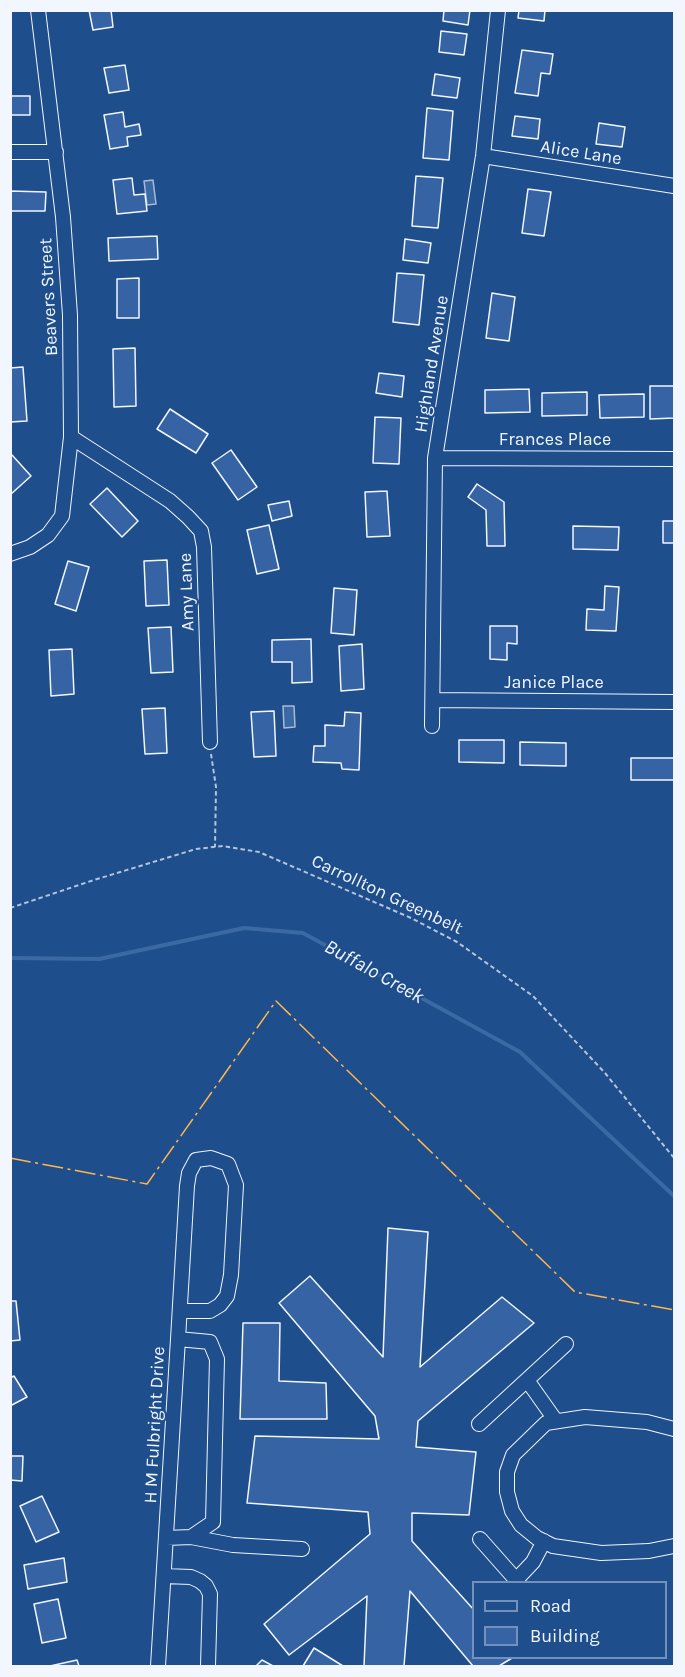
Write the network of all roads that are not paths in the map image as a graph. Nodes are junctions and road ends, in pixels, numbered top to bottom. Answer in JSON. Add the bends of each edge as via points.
{"nodes":[{"id":1,"x":38,"y":10,"type":"edge"},
{"id":2,"x":498,"y":10,"type":"edge"},
{"id":3,"x":10,"y":152,"type":"edge"},
{"id":4,"x":56,"y":152,"type":"junction"},
{"id":5,"x":483,"y":156,"type":"junction"},
{"id":6,"x":675,"y":186,"type":"edge"},
{"id":7,"x":71,"y":437,"type":"junction"},
{"id":8,"x":435,"y":458,"type":"junction"},
{"id":9,"x":675,"y":459,"type":"edge"},
{"id":10,"x":10,"y":554,"type":"edge"},
{"id":11,"x":433,"y":700,"type":"junction"},
{"id":12,"x":675,"y":702,"type":"edge"},
{"id":13,"x":432,"y":726,"type":"dead end"},
{"id":14,"x":210,"y":742,"type":"road end"},
{"id":15,"x":180,"y":1311,"type":"junction"},
{"id":16,"x":178,"y":1339,"type":"junction"},
{"id":17,"x":566,"y":1344,"type":"dead end"},
{"id":18,"x":527,"y":1380,"type":"junction"},
{"id":19,"x":556,"y":1421,"type":"junction"},
{"id":20,"x":479,"y":1425,"type":"dead end"},
{"id":21,"x":675,"y":1429,"type":"edge"},
{"id":22,"x":191,"y":1537,"type":"junction"},
{"id":23,"x":166,"y":1538,"type":"junction"},
{"id":24,"x":480,"y":1539,"type":"dead end"},
{"id":25,"x":544,"y":1541,"type":"junction"},
{"id":26,"x":675,"y":1546,"type":"edge"},
{"id":27,"x":302,"y":1549,"type":"dead end"},
{"id":28,"x":164,"y":1576,"type":"junction"},
{"id":29,"x":517,"y":1581,"type":"edge"},
{"id":30,"x":158,"y":1666,"type":"edge"},
{"id":31,"x":208,"y":1666,"type":"edge"}],
"edges":[{"from":1,"to":4,"type":"street","name":"Beavers Street"},
{"from":2,"to":5,"type":"street","name":"Highland Avenue"},
{"from":3,"to":4,"type":"street"},
{"from":4,"to":7,"type":"street","name":"Beavers Street","via":[[70,315]]},
{"from":5,"to":6,"type":"street","name":"Alice Lane"},
{"from":5,"to":8,"type":"street","name":"Highland Avenue"},
{"from":7,"to":10,"type":"street","name":"Beavers Street","via":[[62,516],[48,536]]},
{"from":7,"to":14,"type":"street","name":"Amy Lane","via":[[170,501],[201,531]]},
{"from":8,"to":9,"type":"street","name":"Frances Place"},
{"from":8,"to":11,"type":"street","name":"Highland Avenue"},
{"from":11,"to":12,"type":"street","name":"Janice Place"},
{"from":11,"to":13,"type":"street","name":"Highland Avenue"},
{"from":15,"to":15,"type":"street","name":"H M Fulbright Drive","via":[[189,1173],[196,1160],[211,1158],[228,1164],[236,1185],[227,1296],[210,1311]]},
{"from":15,"to":16,"type":"street","name":"H M Fulbright Drive"},
{"from":16,"to":22,"type":"street","via":[[210,1342],[218,1359],[213,1522]]},
{"from":16,"to":23,"type":"street","name":"H M Fulbright Drive"},
{"from":17,"to":18,"type":"street"},
{"from":18,"to":19,"type":"street"},
{"from":18,"to":20,"type":"street"},
{"from":19,"to":21,"type":"street","via":[[585,1417],[617,1419]]},
{"from":19,"to":25,"type":"street","via":[[546,1423],[521,1446],[507,1472],[512,1511],[521,1525]]},
{"from":22,"to":23,"type":"street"},
{"from":22,"to":27,"type":"street","via":[[233,1545]]},
{"from":23,"to":28,"type":"street","name":"H M Fulbright Drive"},
{"from":24,"to":29,"type":"street"},
{"from":25,"to":26,"type":"street","via":[[601,1553]]},
{"from":25,"to":29,"type":"street","via":[[534,1562]]},
{"from":28,"to":30,"type":"street","name":"H M Fulbright Drive"},
{"from":28,"to":31,"type":"street","via":[[191,1577],[206,1586],[210,1594]]}]}
